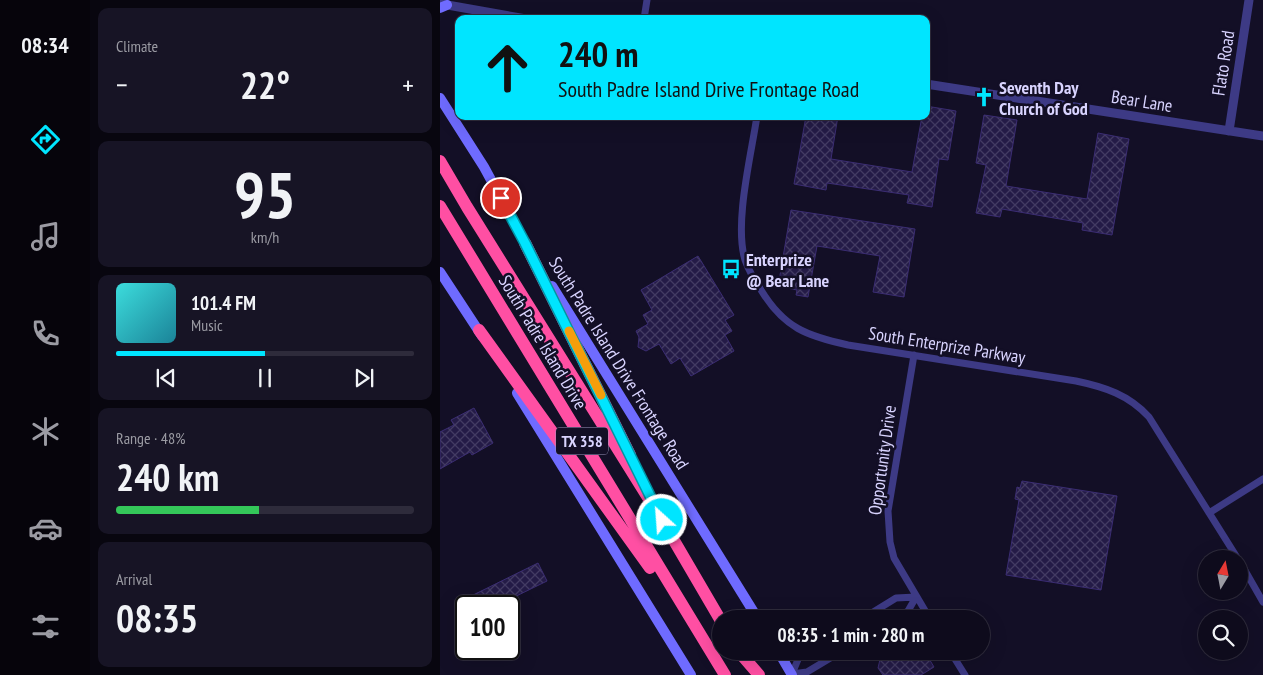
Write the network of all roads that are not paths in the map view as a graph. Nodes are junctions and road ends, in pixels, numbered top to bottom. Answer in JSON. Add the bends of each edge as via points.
{"nodes":[{"id":1,"x":647,"y":0,"type":"edge"},
{"id":2,"x":1249,"y":0,"type":"edge"},
{"id":3,"x":442,"y":6,"type":"edge"},
{"id":4,"x":500,"y":15,"type":"edge"},
{"id":5,"x":645,"y":15,"type":"edge"},
{"id":6,"x":930,"y":85,"type":"edge"},
{"id":7,"x":440,"y":98,"type":"edge"},
{"id":8,"x":756,"y":120,"type":"edge"},
{"id":9,"x":1229,"y":131,"type":"junction"},
{"id":10,"x":1263,"y":136,"type":"edge"},
{"id":11,"x":440,"y":161,"type":"edge"},
{"id":12,"x":440,"y":206,"type":"edge"},
{"id":13,"x":525,"y":243,"type":"junction"},
{"id":14,"x":440,"y":272,"type":"edge"},
{"id":15,"x":479,"y":330,"type":"junction"},
{"id":16,"x":914,"y":355,"type":"junction"},
{"id":17,"x":1263,"y":479,"type":"edge"},
{"id":18,"x":1209,"y":513,"type":"junction"},
{"id":19,"x":662,"y":520,"type":"junction"},
{"id":20,"x":1232,"y":550,"type":"edge"},
{"id":21,"x":1248,"y":577,"type":"edge"},
{"id":22,"x":916,"y":597,"type":"junction"},
{"id":23,"x":1263,"y":602,"type":"edge"},
{"id":24,"x":715,"y":610,"type":"edge"},
{"id":25,"x":752,"y":610,"type":"edge"},
{"id":26,"x":877,"y":610,"type":"edge"},
{"id":27,"x":908,"y":610,"type":"edge"},
{"id":28,"x":924,"y":610,"type":"edge"},
{"id":29,"x":703,"y":641,"type":"junction"},
{"id":30,"x":745,"y":660,"type":"edge"},
{"id":31,"x":747,"y":660,"type":"edge"},
{"id":32,"x":783,"y":660,"type":"edge"},
{"id":33,"x":798,"y":660,"type":"edge"},
{"id":34,"x":827,"y":660,"type":"edge"},
{"id":35,"x":956,"y":660,"type":"edge"},
{"id":36,"x":792,"y":674,"type":"edge"},
{"id":37,"x":692,"y":675,"type":"edge"},
{"id":38,"x":725,"y":675,"type":"edge"},
{"id":39,"x":754,"y":675,"type":"edge"},
{"id":40,"x":759,"y":675,"type":"edge"},
{"id":41,"x":965,"y":675,"type":"edge"}],
"edges":[{"from":1,"to":5,"type":"street"},
{"from":2,"to":9,"type":"street","name":"Flato Road"},
{"from":3,"to":4,"type":"street"},
{"from":6,"to":9,"type":"street","name":"Bear Lane"},
{"from":7,"to":13,"type":"main road","name":"South Padre Island Drive Frontage Road","via":[[484,167]]},
{"from":8,"to":16,"type":"street","name":"South Enterprize Parkway","via":[[742,212],[742,245],[752,276],[769,303],[790,324],[818,338]]},
{"from":9,"to":10,"type":"street","name":"Bear Lane"},
{"from":11,"to":19,"type":"highway","name":"South Padre Island Drive","number":"TX 358"},
{"from":12,"to":29,"type":"highway","name":"South Padre Island Drive","number":"TX 358"},
{"from":13,"to":19,"type":"highway"},
{"from":13,"to":25,"type":"main road","name":"South Padre Island Drive Frontage Road"},
{"from":14,"to":15,"type":"main road"},
{"from":15,"to":29,"type":"highway"},
{"from":15,"to":37,"type":"main road"},
{"from":16,"to":18,"type":"street","name":"South Enterprize Parkway","via":[[1085,383],[1125,397],[1149,417]]},
{"from":16,"to":22,"type":"street","name":"Opportunity Drive","via":[[888,525],[894,558]]},
{"from":17,"to":18,"type":"street"},
{"from":18,"to":20,"type":"street","name":"South Enterprize Parkway"},
{"from":19,"to":24,"type":"highway","name":"South Padre Island Drive","number":"TX 358"},
{"from":21,"to":23,"type":"street","name":"South Enterprize Parkway"},
{"from":22,"to":26,"type":"street","via":[[896,598]]},
{"from":22,"to":27,"type":"street"},
{"from":22,"to":28,"type":"street","name":"Opportunity Drive"},
{"from":29,"to":38,"type":"highway","name":"South Padre Island Drive","number":"TX 358"},
{"from":30,"to":39,"type":"highway"},
{"from":31,"to":40,"type":"highway"},
{"from":32,"to":36,"type":"main road"},
{"from":33,"to":36,"type":"street"},
{"from":34,"to":36,"type":"street","via":[[808,672]]},
{"from":35,"to":41,"type":"street"}]}
